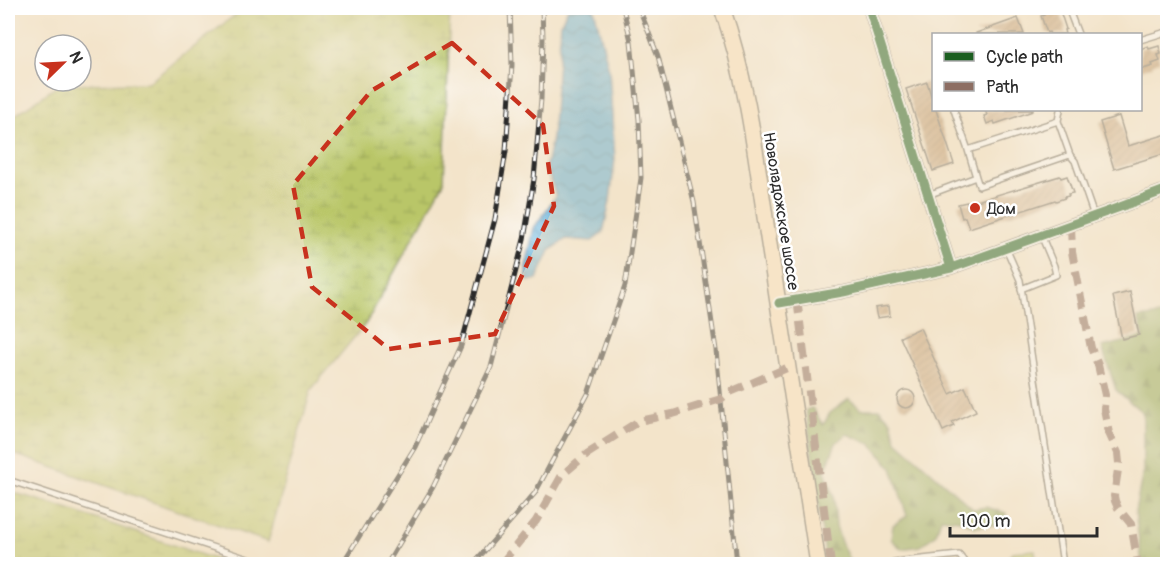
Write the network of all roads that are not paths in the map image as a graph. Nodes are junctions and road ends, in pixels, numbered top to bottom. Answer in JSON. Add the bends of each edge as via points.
{"nodes":[{"id":1,"x":722,"y":8,"type":"edge"},
{"id":2,"x":870,"y":8,"type":"edge"},
{"id":3,"x":1068,"y":8,"type":"edge"},
{"id":4,"x":1078,"y":33,"type":"edge"},
{"id":5,"x":1167,"y":34,"type":"edge"},
{"id":6,"x":1142,"y":39,"type":"edge"},
{"id":7,"x":954,"y":111,"type":"edge"},
{"id":8,"x":1060,"y":111,"type":"edge"},
{"id":9,"x":1058,"y":121,"type":"junction"},
{"id":10,"x":968,"y":150,"type":"junction"},
{"id":11,"x":1070,"y":155,"type":"junction"},
{"id":12,"x":976,"y":177,"type":"junction"},
{"id":13,"x":1167,"y":189,"type":"edge"},
{"id":14,"x":928,"y":195,"type":"junction"},
{"id":15,"x":1094,"y":216,"type":"junction"},
{"id":16,"x":1041,"y":236,"type":"junction"},
{"id":17,"x":1006,"y":248,"type":"junction"},
{"id":18,"x":951,"y":268,"type":"junction"},
{"id":19,"x":1021,"y":289,"type":"junction"},
{"id":20,"x":779,"y":303,"type":"junction"},
{"id":21,"x":8,"y":480,"type":"edge"},
{"id":22,"x":263,"y":564,"type":"edge"},
{"id":23,"x":818,"y":564,"type":"edge"},
{"id":24,"x":892,"y":564,"type":"edge"},
{"id":25,"x":966,"y":564,"type":"edge"},
{"id":26,"x":1063,"y":564,"type":"edge"}],
"edges":[{"from":1,"to":20,"type":"main road","name":"Новоладожское шоссе","via":[[744,86]]},
{"from":2,"to":14,"type":"street"},
{"from":3,"to":4,"type":"lane"},
{"from":5,"to":6,"type":"lane"},
{"from":7,"to":10,"type":"lane"},
{"from":8,"to":9,"type":"lane"},
{"from":9,"to":10,"type":"lane"},
{"from":9,"to":11,"type":"lane"},
{"from":10,"to":12,"type":"lane"},
{"from":11,"to":12,"type":"lane","via":[[979,186]]},
{"from":11,"to":15,"type":"lane"},
{"from":12,"to":14,"type":"lane"},
{"from":13,"to":15,"type":"street"},
{"from":14,"to":18,"type":"street"},
{"from":15,"to":16,"type":"street"},
{"from":16,"to":17,"type":"street"},
{"from":16,"to":19,"type":"lane","via":[[1056,275]]},
{"from":17,"to":18,"type":"street"},
{"from":17,"to":19,"type":"lane"},
{"from":18,"to":20,"type":"street"},
{"from":19,"to":26,"type":"lane"},
{"from":20,"to":23,"type":"main road","name":"Новоладожское шоссе"},
{"from":21,"to":22,"type":"lane"},
{"from":24,"to":25,"type":"lane","via":[[958,555]]}]}
